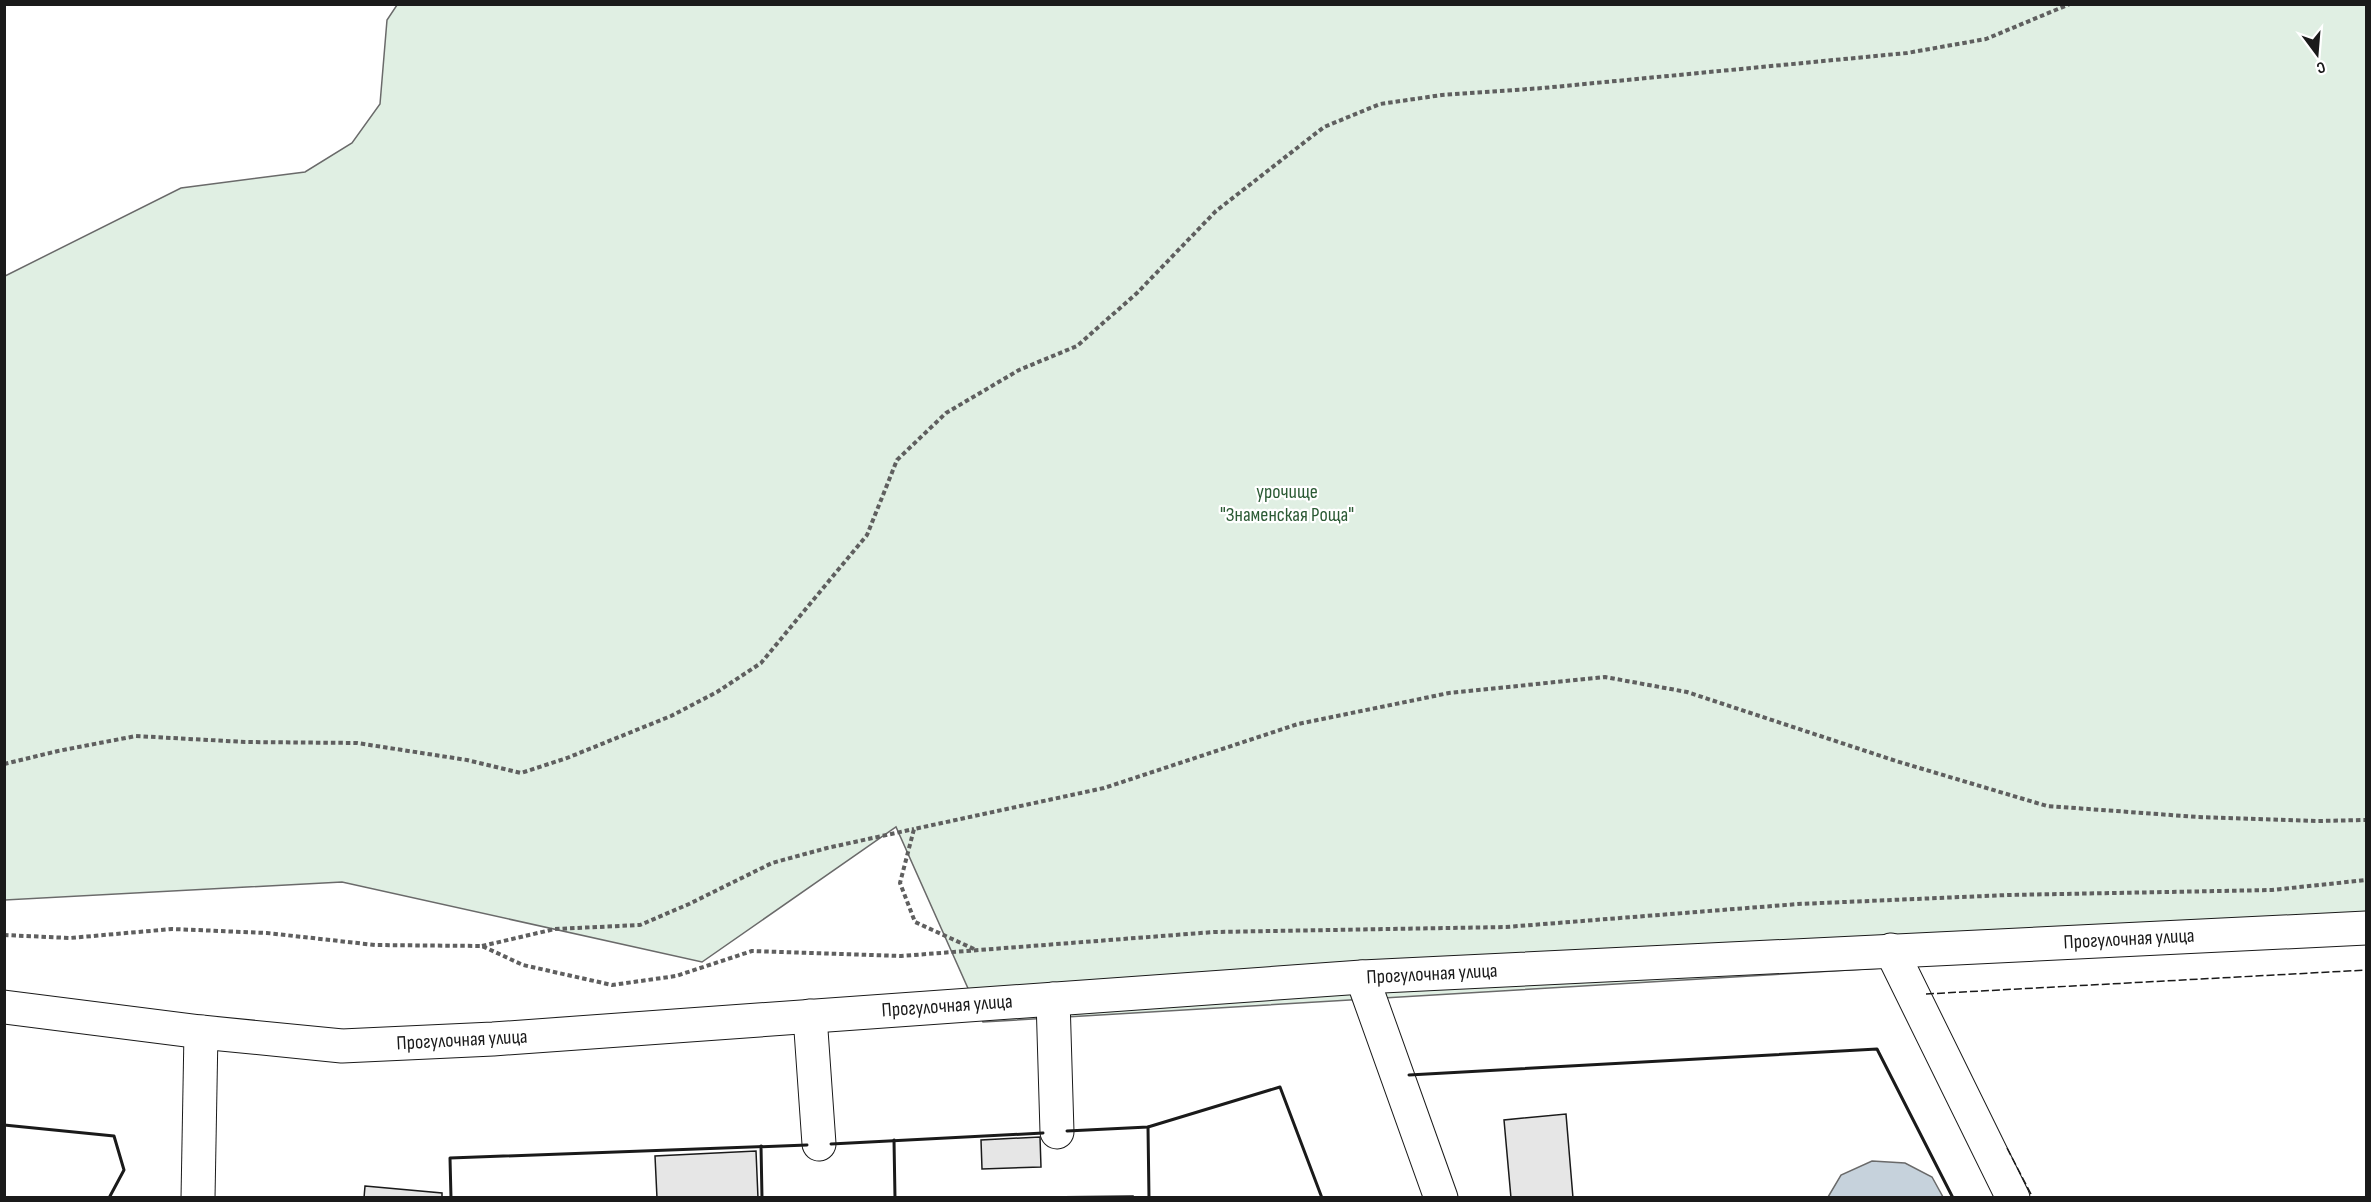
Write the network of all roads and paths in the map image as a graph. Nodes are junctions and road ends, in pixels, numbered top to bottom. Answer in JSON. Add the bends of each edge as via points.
{"nodes":[{"id":1,"x":2070,"y":4,"type":"edge"},
{"id":2,"x":4,"y":764,"type":"edge"},
{"id":3,"x":2367,"y":820,"type":"edge"},
{"id":4,"x":914,"y":829,"type":"junction"},
{"id":5,"x":2367,"y":880,"type":"edge"},
{"id":6,"x":2367,"y":928,"type":"edge"},
{"id":7,"x":4,"y":935,"type":"edge"},
{"id":8,"x":482,"y":946,"type":"junction"},
{"id":9,"x":975,"y":950,"type":"junction"},
{"id":10,"x":1891,"y":950,"type":"junction"},
{"id":11,"x":1362,"y":977,"type":"junction"},
{"id":12,"x":1053,"y":999,"type":"junction"},
{"id":13,"x":4,"y":1007,"type":"edge"},
{"id":14,"x":810,"y":1016,"type":"junction"},
{"id":15,"x":201,"y":1032,"type":"junction"},
{"id":16,"x":1057,"y":1132,"type":"dead end"},
{"id":17,"x":819,"y":1144,"type":"dead end"},
{"id":18,"x":198,"y":1197,"type":"edge"},
{"id":19,"x":1441,"y":1197,"type":"edge"},
{"id":20,"x":2013,"y":1197,"type":"edge"}],
"edges":[{"from":1,"to":2,"type":"path","via":[[1986,39],[1907,53],[1442,95],[1380,104],[1324,127],[1216,211],[1137,293],[1077,346],[1019,370],[938,420],[897,460],[867,535],[761,663],[670,716],[567,758],[521,773],[467,760],[357,743],[136,736]]},
{"from":3,"to":4,"type":"path","via":[[2198,817],[2048,806],[1687,692],[1605,677],[1449,693],[1298,724],[1104,788]]},
{"from":4,"to":8,"type":"path","via":[[772,863],[640,925],[555,929]]},
{"from":4,"to":9,"type":"path","via":[[900,883],[915,922]]},
{"from":5,"to":9,"type":"path","via":[[2272,890],[1798,904],[1506,927],[1214,932]]},
{"from":6,"to":10,"type":"street","name":"Прогулочная улица"},
{"from":7,"to":8,"type":"path","via":[[70,938],[172,929],[267,933],[375,945]]},
{"from":8,"to":9,"type":"path","via":[[523,965],[612,985],[676,976],[752,951],[901,956]]},
{"from":10,"to":11,"type":"street","name":"Прогулочная улица"},
{"from":10,"to":20,"type":"street"},
{"from":11,"to":12,"type":"street","name":"Прогулочная улица"},
{"from":11,"to":19,"type":"street"},
{"from":12,"to":14,"type":"street","name":"Прогулочная улица"},
{"from":12,"to":16,"type":"street"},
{"from":13,"to":15,"type":"street","name":"Прогулочная улица"},
{"from":14,"to":15,"type":"street","name":"Прогулочная улица","via":[[342,1046]]},
{"from":14,"to":17,"type":"street"},
{"from":15,"to":18,"type":"street"}]}
